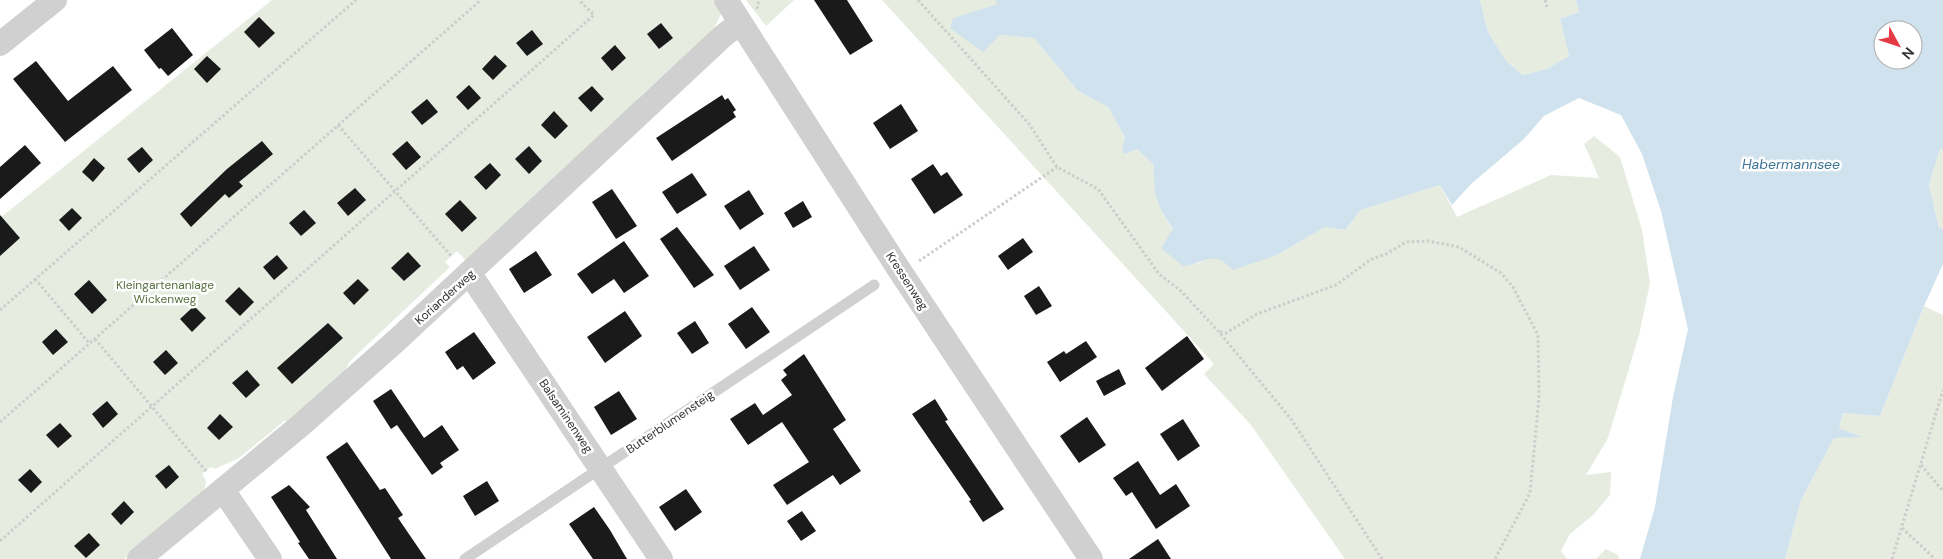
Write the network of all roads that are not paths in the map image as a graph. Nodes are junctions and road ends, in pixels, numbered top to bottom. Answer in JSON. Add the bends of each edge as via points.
{"nodes":[{"id":1,"x":55,"y":0,"type":"edge"},
{"id":2,"x":726,"y":0,"type":"edge"},
{"id":3,"x":740,"y":23,"type":"junction"},
{"id":4,"x":0,"y":44,"type":"edge"},
{"id":5,"x":470,"y":274,"type":"junction"},
{"id":6,"x":874,"y":284,"type":"dead end"},
{"id":7,"x":601,"y":469,"type":"junction"},
{"id":8,"x":223,"y":490,"type":"junction"},
{"id":9,"x":139,"y":559,"type":"edge"},
{"id":10,"x":270,"y":559,"type":"edge"},
{"id":11,"x":465,"y":559,"type":"edge"},
{"id":12,"x":661,"y":559,"type":"edge"},
{"id":13,"x":1091,"y":559,"type":"edge"}],
"edges":[{"from":1,"to":4,"type":"street"},
{"from":2,"to":3,"type":"street","name":"Kressenweg"},
{"from":3,"to":5,"type":"street","name":"Korianderweg"},
{"from":3,"to":13,"type":"street","name":"Kressenweg"},
{"from":5,"to":7,"type":"street","name":"Balsaminenweg"},
{"from":5,"to":8,"type":"street","name":"Korianderweg"},
{"from":6,"to":7,"type":"lane","name":"Butterblumensteig"},
{"from":7,"to":11,"type":"lane","name":"Butterblumensteig"},
{"from":7,"to":12,"type":"street","name":"Balsaminenweg"},
{"from":8,"to":9,"type":"street","name":"Korianderweg"},
{"from":8,"to":10,"type":"street"}]}
